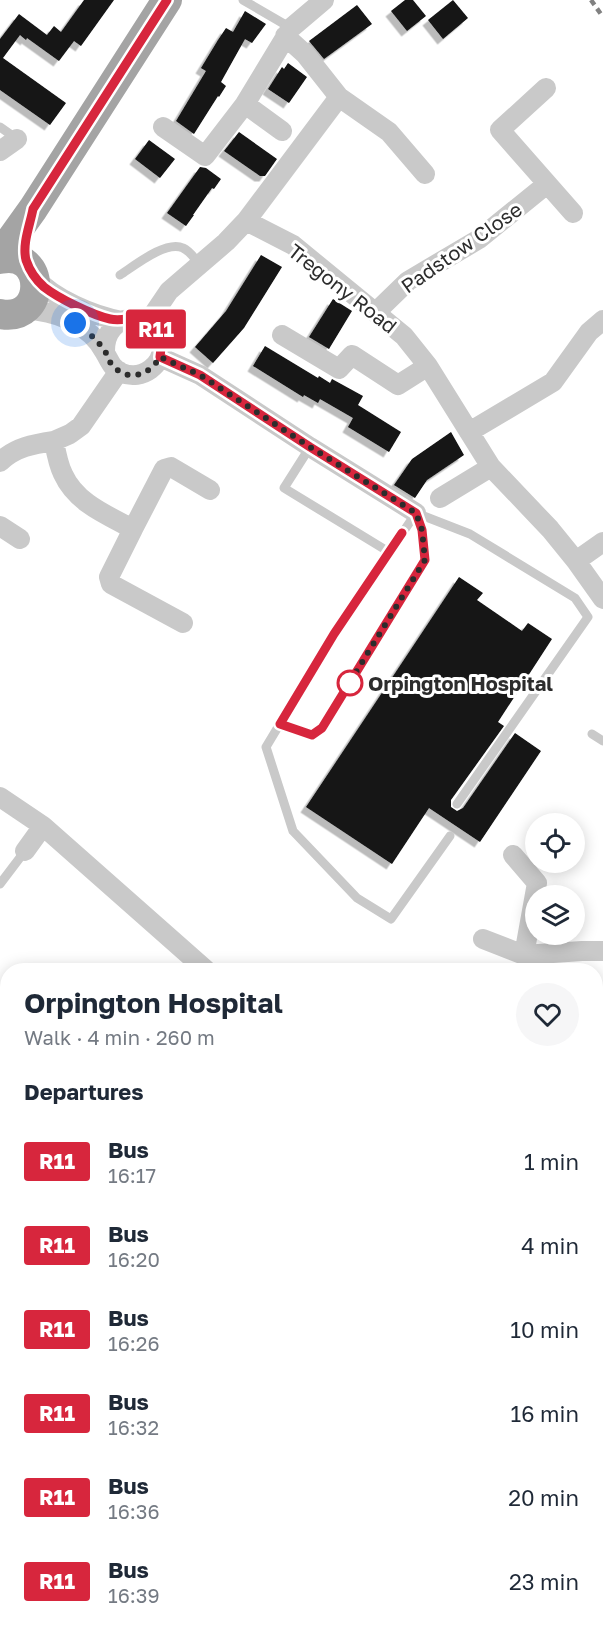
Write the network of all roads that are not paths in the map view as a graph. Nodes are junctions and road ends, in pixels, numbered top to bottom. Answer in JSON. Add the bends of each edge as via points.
{"nodes":[{"id":1,"x":167,"y":0,"type":"edge"},
{"id":2,"x":243,"y":0,"type":"edge"},
{"id":3,"x":324,"y":0,"type":"edge"},
{"id":4,"x":288,"y":32,"type":"junction"},
{"id":5,"x":546,"y":88,"type":"dead end"},
{"id":6,"x":339,"y":97,"type":"junction"},
{"id":7,"x":245,"y":104,"type":"junction"},
{"id":8,"x":0,"y":127,"type":"edge"},
{"id":9,"x":163,"y":127,"type":"dead end"},
{"id":10,"x":282,"y":131,"type":"dead end"},
{"id":11,"x":17,"y":139,"type":"joint"},
{"id":12,"x":0,"y":151,"type":"edge"},
{"id":13,"x":424,"y":174,"type":"dead end"},
{"id":14,"x":547,"y":184,"type":"junction"},
{"id":15,"x":33,"y":209,"type":"junction"},
{"id":16,"x":573,"y":213,"type":"dead end"},
{"id":17,"x":246,"y":221,"type":"junction"},
{"id":18,"x":0,"y":257,"type":"edge"},
{"id":19,"x":199,"y":264,"type":"junction"},
{"id":20,"x":32,"y":273,"type":"junction"},
{"id":21,"x":120,"y":275,"type":"dead end"},
{"id":22,"x":376,"y":312,"type":"junction"},
{"id":23,"x":10,"y":315,"type":"edge"},
{"id":24,"x":603,"y":320,"type":"edge"},
{"id":25,"x":122,"y":321,"type":"junction"},
{"id":26,"x":148,"y":322,"type":"junction"},
{"id":27,"x":282,"y":335,"type":"dead end"},
{"id":28,"x":105,"y":352,"type":"junction"},
{"id":29,"x":160,"y":357,"type":"junction"},
{"id":30,"x":428,"y":366,"type":"junction"},
{"id":31,"x":120,"y":371,"type":"junction"},
{"id":32,"x":469,"y":432,"type":"junction"},
{"id":33,"x":54,"y":441,"type":"junction"},
{"id":34,"x":310,"y":447,"type":"junction"},
{"id":35,"x":0,"y":462,"type":"edge"},
{"id":36,"x":491,"y":467,"type":"junction"},
{"id":37,"x":210,"y":490,"type":"dead end"},
{"id":38,"x":440,"y":498,"type":"dead end"},
{"id":39,"x":416,"y":513,"type":"junction"},
{"id":40,"x":0,"y":526,"type":"edge"},
{"id":41,"x":134,"y":529,"type":"junction"},
{"id":42,"x":20,"y":538,"type":"dead end"},
{"id":43,"x":603,"y":542,"type":"edge"},
{"id":44,"x":389,"y":552,"type":"junction"},
{"id":45,"x":576,"y":561,"type":"junction"},
{"id":46,"x":603,"y":599,"type":"edge"},
{"id":47,"x":183,"y":623,"type":"dead end"},
{"id":48,"x":280,"y":724,"type":"junction"},
{"id":49,"x":592,"y":734,"type":"dead end"},
{"id":50,"x":603,"y":741,"type":"edge"},
{"id":51,"x":0,"y":797,"type":"edge"},
{"id":52,"x":457,"y":804,"type":"dead end"},
{"id":53,"x":43,"y":826,"type":"junction"},
{"id":54,"x":450,"y":836,"type":"dead end"},
{"id":55,"x":25,"y":851,"type":"joint"},
{"id":56,"x":513,"y":855,"type":"dead end"},
{"id":57,"x":0,"y":884,"type":"edge"},
{"id":58,"x":483,"y":939,"type":"dead end"},
{"id":59,"x":603,"y":951,"type":"edge"},
{"id":60,"x":524,"y":955,"type":"junction"},
{"id":61,"x":198,"y":963,"type":"edge"}],
"edges":[{"from":1,"to":15,"type":"main road"},
{"from":2,"to":4,"type":"lane"},
{"from":3,"to":4,"type":"street"},
{"from":4,"to":6,"type":"street"},
{"from":4,"to":7,"type":"street"},
{"from":5,"to":14,"type":"street","via":[[500,130]]},
{"from":6,"to":13,"type":"street","via":[[389,132]]},
{"from":6,"to":17,"type":"street"},
{"from":7,"to":9,"type":"street","via":[[205,156]]},
{"from":7,"to":10,"type":"street"},
{"from":8,"to":11,"type":"lane"},
{"from":11,"to":12,"type":"street"},
{"from":14,"to":16,"type":"street"},
{"from":14,"to":22,"type":"street","name":"Padstow Close","via":[[479,239],[408,281]]},
{"from":15,"to":18,"type":"main road"},
{"from":15,"to":20,"type":"main road","via":[[26,244],[26,260]]},
{"from":17,"to":19,"type":"street"},
{"from":17,"to":22,"type":"street","name":"Tregony Road","via":[[293,245]]},
{"from":18,"to":20,"type":"main road","via":[[23,262]]},
{"from":19,"to":21,"type":"lane","via":[[186,249],[168,247]]},
{"from":19,"to":26,"type":"street","via":[[169,291]]},
{"from":20,"to":23,"type":"main road","via":[[36,285],[31,303]]},
{"from":20,"to":25,"type":"street","via":[[45,288],[94,314]]},
{"from":22,"to":30,"type":"street","name":"Tregony Road","via":[[404,336]]},
{"from":23,"to":28,"type":"street","via":[[44,311],[64,318],[85,329]]},
{"from":24,"to":32,"type":"street","via":[[589,332],[553,382]]},
{"from":25,"to":26,"type":"street","via":[[131,318]]},
{"from":25,"to":28,"type":"street","via":[[108,334]]},
{"from":26,"to":29,"type":"street","via":[[160,337]]},
{"from":27,"to":30,"type":"street","via":[[339,369],[352,355],[398,385]]},
{"from":28,"to":31,"type":"street"},
{"from":29,"to":31,"type":"street","via":[[157,364],[141,374]]},
{"from":29,"to":34,"type":"street","via":[[200,375]]},
{"from":30,"to":32,"type":"street","name":"Tregony Road"},
{"from":31,"to":33,"type":"street","via":[[81,426]]},
{"from":32,"to":36,"type":"street","name":"Tregony Road"},
{"from":33,"to":35,"type":"street","via":[[23,447]]},
{"from":33,"to":41,"type":"street","via":[[62,473],[75,493]]},
{"from":34,"to":39,"type":"street"},
{"from":34,"to":44,"type":"lane","via":[[285,488]]},
{"from":36,"to":38,"type":"street"},
{"from":36,"to":45,"type":"street","name":"Tregony Road"},
{"from":37,"to":41,"type":"street","via":[[171,467],[164,469]]},
{"from":39,"to":44,"type":"lane"},
{"from":39,"to":48,"type":"lane","via":[[425,560],[322,728],[312,735]]},
{"from":39,"to":52,"type":"lane","via":[[470,534],[575,598],[588,617]]},
{"from":40,"to":42,"type":"street"},
{"from":41,"to":47,"type":"street","via":[[109,577],[111,584]]},
{"from":43,"to":45,"type":"street"},
{"from":44,"to":48,"type":"lane"},
{"from":45,"to":46,"type":"street","name":"Tregony Road"},
{"from":48,"to":54,"type":"lane","via":[[266,747],[293,831],[357,898],[391,919]]},
{"from":49,"to":50,"type":"lane"},
{"from":51,"to":53,"type":"street"},
{"from":53,"to":55,"type":"street"},
{"from":53,"to":61,"type":"street"},
{"from":55,"to":57,"type":"lane"},
{"from":56,"to":60,"type":"street","via":[[537,883]]},
{"from":58,"to":60,"type":"street"},
{"from":59,"to":60,"type":"street"}]}
